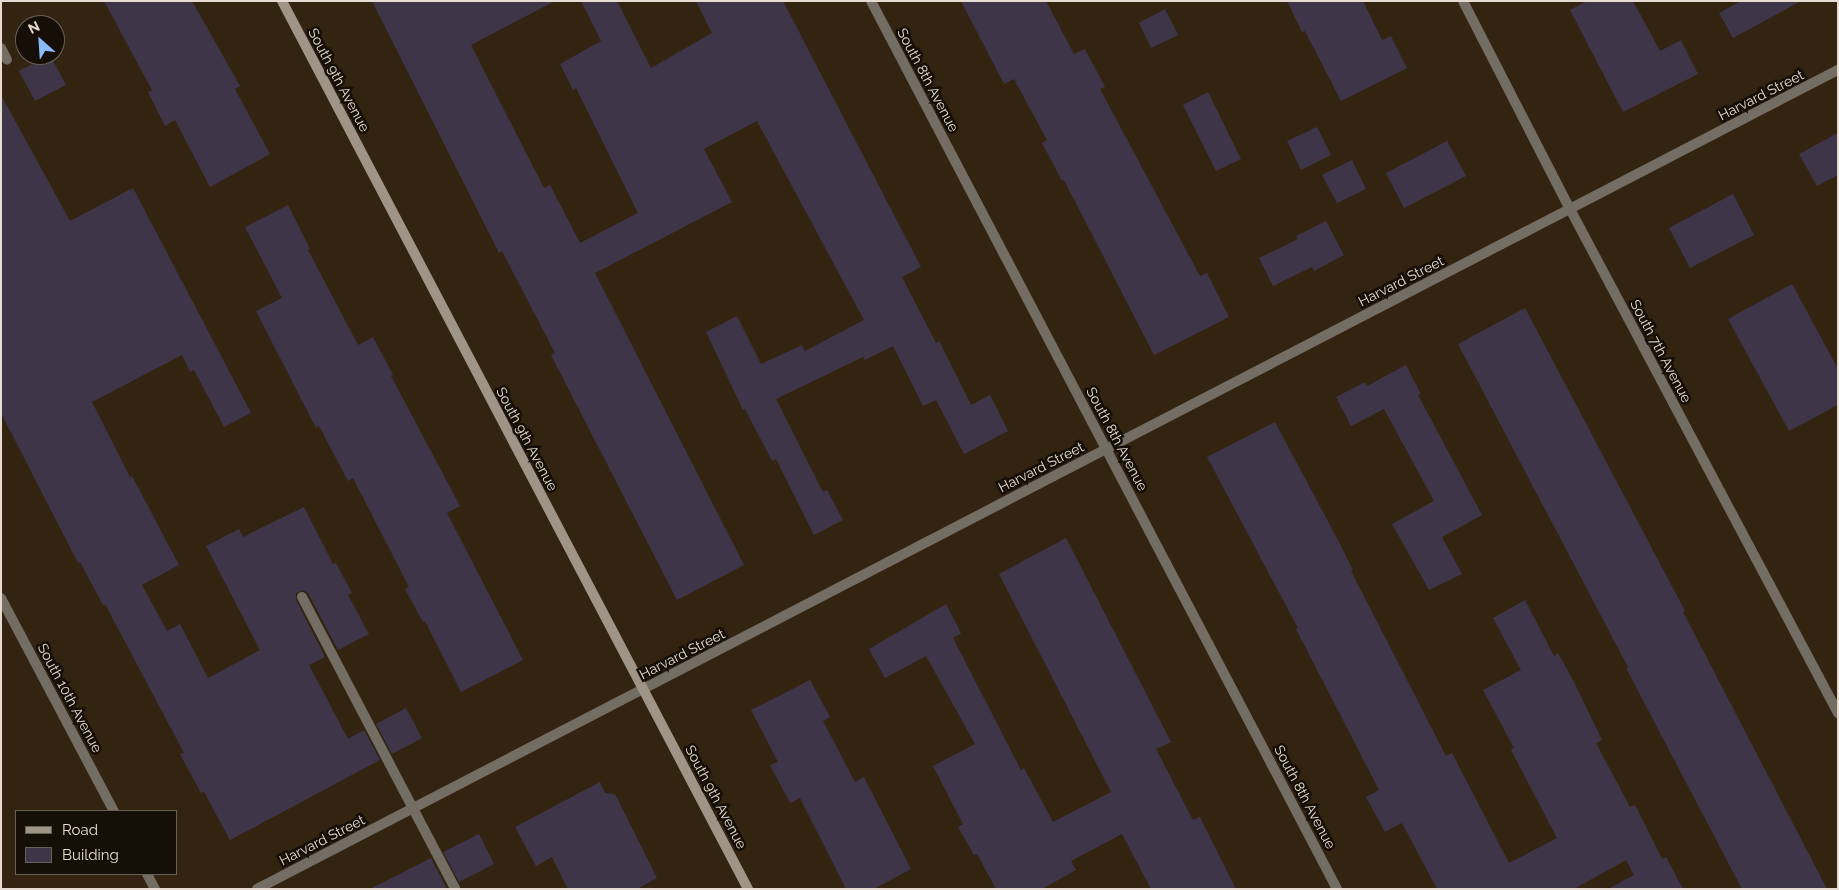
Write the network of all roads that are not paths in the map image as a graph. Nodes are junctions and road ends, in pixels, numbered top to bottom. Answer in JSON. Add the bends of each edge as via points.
{"nodes":[{"id":1,"x":282,"y":1,"type":"edge"},
{"id":2,"x":872,"y":1,"type":"edge"},
{"id":3,"x":1463,"y":1,"type":"edge"},
{"id":4,"x":1,"y":48,"type":"edge"},
{"id":5,"x":7,"y":60,"type":"dead end"},
{"id":6,"x":1838,"y":70,"type":"edge"},
{"id":7,"x":1570,"y":209,"type":"junction"},
{"id":8,"x":1107,"y":449,"type":"junction"},
{"id":9,"x":302,"y":596,"type":"dead end"},
{"id":10,"x":1,"y":598,"type":"edge"},
{"id":11,"x":643,"y":689,"type":"junction"},
{"id":12,"x":1838,"y":713,"type":"edge"},
{"id":13,"x":413,"y":808,"type":"junction"},
{"id":14,"x":113,"y":810,"type":"edge"},
{"id":15,"x":148,"y":875,"type":"edge"},
{"id":16,"x":155,"y":889,"type":"edge"},
{"id":17,"x":257,"y":889,"type":"edge"},
{"id":18,"x":456,"y":889,"type":"edge"},
{"id":19,"x":748,"y":889,"type":"edge"},
{"id":20,"x":1338,"y":889,"type":"edge"}],
"edges":[{"from":1,"to":11,"type":"street","name":"South 9th Avenue"},
{"from":2,"to":8,"type":"street","name":"South 8th Avenue"},
{"from":3,"to":7,"type":"street","name":"South 7th Avenue"},
{"from":4,"to":5,"type":"street"},
{"from":6,"to":7,"type":"street","name":"Harvard Street"},
{"from":7,"to":8,"type":"street","name":"Harvard Street"},
{"from":7,"to":12,"type":"street","name":"South 7th Avenue"},
{"from":8,"to":11,"type":"street","name":"Harvard Street"},
{"from":8,"to":20,"type":"street","name":"South 8th Avenue"},
{"from":9,"to":13,"type":"street"},
{"from":10,"to":14,"type":"street","name":"South 10th Avenue"},
{"from":11,"to":13,"type":"street","name":"Harvard Street"},
{"from":11,"to":19,"type":"street","name":"South 9th Avenue"},
{"from":13,"to":17,"type":"street","name":"Harvard Street"},
{"from":13,"to":18,"type":"street"},
{"from":15,"to":16,"type":"street"}]}
